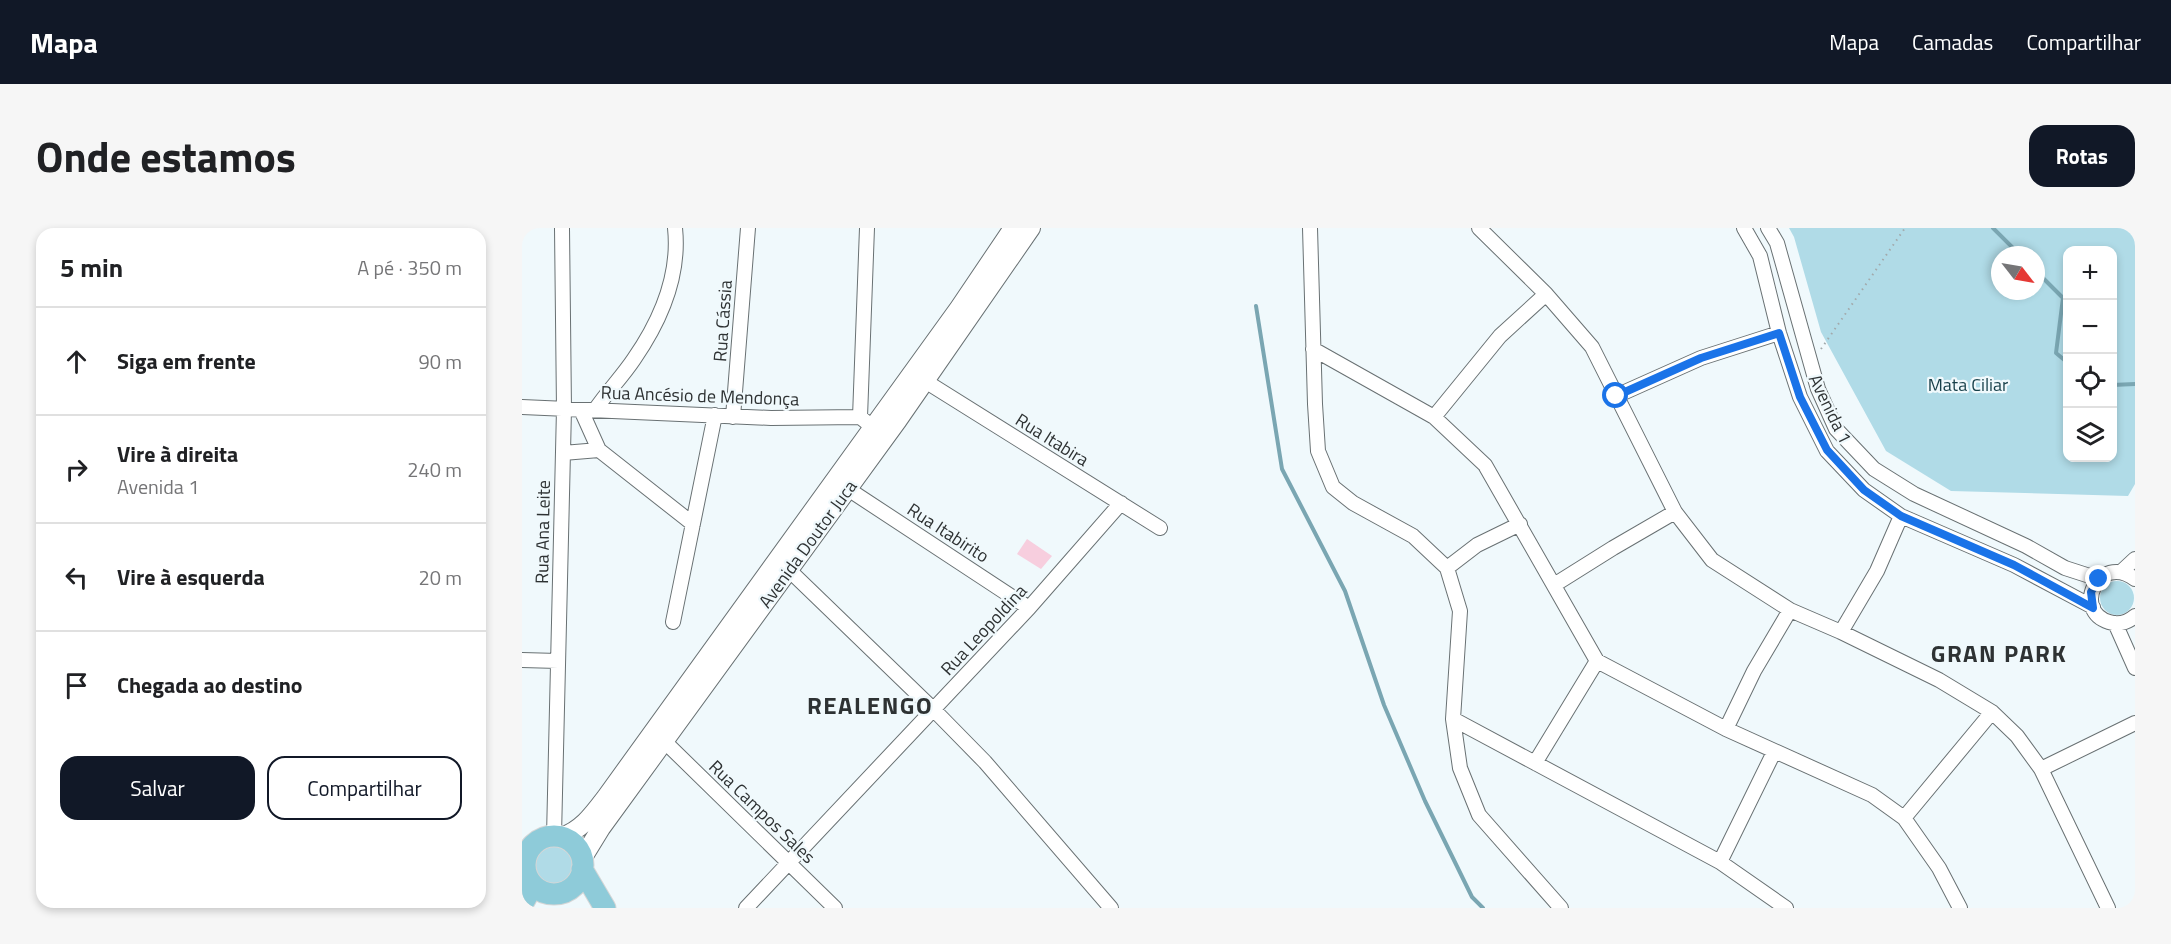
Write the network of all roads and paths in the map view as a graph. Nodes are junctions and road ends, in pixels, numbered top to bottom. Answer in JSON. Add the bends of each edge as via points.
{"nodes":[{"id":1,"x":562,"y":228,"type":"edge"},
{"id":2,"x":675,"y":228,"type":"edge"},
{"id":3,"x":748,"y":228,"type":"edge"},
{"id":4,"x":867,"y":228,"type":"edge"},
{"id":5,"x":1014,"y":228,"type":"edge"},
{"id":6,"x":1031,"y":228,"type":"edge"},
{"id":7,"x":1310,"y":228,"type":"edge"},
{"id":8,"x":1744,"y":228,"type":"edge"},
{"id":9,"x":1768,"y":228,"type":"edge"},
{"id":10,"x":1905,"y":228,"type":"edge"},
{"id":11,"x":1486,"y":230,"type":"edge"},
{"id":12,"x":1546,"y":294,"type":"junction"},
{"id":13,"x":1779,"y":333,"type":"junction"},
{"id":14,"x":1313,"y":349,"type":"junction"},
{"id":15,"x":1810,"y":364,"type":"junction"},
{"id":16,"x":925,"y":381,"type":"junction"},
{"id":17,"x":1616,"y":396,"type":"junction"},
{"id":18,"x":522,"y":407,"type":"edge"},
{"id":19,"x":564,"y":409,"type":"junction"},
{"id":20,"x":588,"y":410,"type":"junction"},
{"id":21,"x":715,"y":415,"type":"junction"},
{"id":22,"x":733,"y":417,"type":"junction"},
{"id":23,"x":1434,"y":417,"type":"junction"},
{"id":24,"x":873,"y":427,"type":"junction"},
{"id":25,"x":599,"y":450,"type":"junction"},
{"id":26,"x":563,"y":453,"type":"junction"},
{"id":27,"x":848,"y":489,"type":"junction"},
{"id":28,"x":1121,"y":503,"type":"junction"},
{"id":29,"x":1675,"y":512,"type":"junction"},
{"id":30,"x":1901,"y":516,"type":"junction"},
{"id":31,"x":693,"y":524,"type":"junction"},
{"id":32,"x":1520,"y":524,"type":"junction"},
{"id":33,"x":1161,"y":528,"type":"dead end"},
{"id":34,"x":2135,"y":559,"type":"edge"},
{"id":35,"x":1447,"y":568,"type":"junction"},
{"id":36,"x":789,"y":570,"type":"junction"},
{"id":37,"x":2121,"y":572,"type":"junction"},
{"id":38,"x":2099,"y":579,"type":"junction"},
{"id":39,"x":2135,"y":579,"type":"edge"},
{"id":40,"x":1554,"y":585,"type":"junction"},
{"id":41,"x":1029,"y":608,"type":"junction"},
{"id":42,"x":2093,"y":608,"type":"junction"},
{"id":43,"x":1790,"y":610,"type":"junction"},
{"id":44,"x":2135,"y":615,"type":"edge"},
{"id":45,"x":673,"y":622,"type":"dead end"},
{"id":46,"x":2115,"y":623,"type":"junction"},
{"id":47,"x":1841,"y":632,"type":"junction"},
{"id":48,"x":522,"y":660,"type":"edge"},
{"id":49,"x":558,"y":661,"type":"junction"},
{"id":50,"x":1598,"y":661,"type":"junction"},
{"id":51,"x":2135,"y":668,"type":"edge"},
{"id":52,"x":934,"y":710,"type":"junction"},
{"id":53,"x":1992,"y":712,"type":"junction"},
{"id":54,"x":1453,"y":719,"type":"junction"},
{"id":55,"x":2135,"y":723,"type":"edge"},
{"id":56,"x":1726,"y":729,"type":"junction"},
{"id":57,"x":664,"y":741,"type":"junction"},
{"id":58,"x":1774,"y":752,"type":"junction"},
{"id":59,"x":1535,"y":763,"type":"junction"},
{"id":60,"x":2041,"y":769,"type":"junction"},
{"id":61,"x":1904,"y":818,"type":"junction"},
{"id":62,"x":557,"y":837,"type":"junction"},
{"id":63,"x":788,"y":861,"type":"junction"},
{"id":64,"x":1720,"y":862,"type":"junction"},
{"id":65,"x":582,"y":864,"type":"junction"},
{"id":66,"x":527,"y":881,"type":"edge"},
{"id":67,"x":557,"y":898,"type":"edge"},
{"id":68,"x":522,"y":905,"type":"edge"},
{"id":69,"x":600,"y":908,"type":"edge"},
{"id":70,"x":605,"y":908,"type":"edge"},
{"id":71,"x":746,"y":908,"type":"edge"},
{"id":72,"x":835,"y":908,"type":"edge"},
{"id":73,"x":1111,"y":908,"type":"edge"},
{"id":74,"x":1561,"y":908,"type":"edge"},
{"id":75,"x":1786,"y":908,"type":"edge"},
{"id":76,"x":1960,"y":908,"type":"edge"},
{"id":77,"x":2108,"y":908,"type":"edge"}],
"edges":[{"from":1,"to":19,"type":"street","name":"Rua Ana Leite"},
{"from":2,"to":20,"type":"street","via":[[677,247],[667,298],[635,358]]},
{"from":3,"to":22,"type":"street","name":"Rua Cássia"},
{"from":4,"to":24,"type":"street"},
{"from":5,"to":24,"type":"main road","name":"Avenida Doutor Juca"},
{"from":6,"to":16,"type":"main road","name":"Avenida Doutor Juca"},
{"from":7,"to":14,"type":"street"},
{"from":8,"to":13,"type":"street","name":"Avenida 1","via":[[1760,256]]},
{"from":9,"to":15,"type":"street","name":"Avenida 1","via":[[1777,243]]},
{"from":10,"to":15,"type":"path"},
{"from":11,"to":12,"type":"street"},
{"from":12,"to":17,"type":"street","via":[[1592,346]]},
{"from":12,"to":23,"type":"street","via":[[1500,336]]},
{"from":13,"to":17,"type":"street","via":[[1701,358]]},
{"from":13,"to":30,"type":"street","name":"Avenida 1","via":[[1800,397],[1827,450],[1864,490]]},
{"from":14,"to":23,"type":"street"},
{"from":14,"to":35,"type":"street","via":[[1318,451],[1333,487],[1353,503],[1413,536]]},
{"from":15,"to":38,"type":"street","name":"Avenida 1","via":[[1836,429],[1874,469],[1914,494],[2065,568]]},
{"from":16,"to":24,"type":"main road","name":"Avenida Doutor Juca"},
{"from":16,"to":28,"type":"street","name":"Rua Itabira"},
{"from":17,"to":29,"type":"street"},
{"from":18,"to":19,"type":"street","name":"Rua Ancésio de Mendonça"},
{"from":19,"to":20,"type":"street","name":"Rua Ancésio de Mendonça"},
{"from":19,"to":26,"type":"street","name":"Rua Ana Leite"},
{"from":20,"to":21,"type":"street","name":"Rua Ancésio de Mendonça"},
{"from":20,"to":25,"type":"street"},
{"from":21,"to":22,"type":"street","name":"Rua Ancésio de Mendonça"},
{"from":21,"to":31,"type":"street"},
{"from":22,"to":24,"type":"street","name":"Rua Ancésio de Mendonça"},
{"from":23,"to":32,"type":"street","via":[[1485,465]]},
{"from":24,"to":27,"type":"main road","name":"Avenida Doutor Juca"},
{"from":24,"to":62,"type":"main road","name":"Avenida Doutor Juca","via":[[606,797],[586,822],[570,834]]},
{"from":25,"to":26,"type":"street"},
{"from":25,"to":31,"type":"street"},
{"from":26,"to":49,"type":"street","name":"Rua Ana Leite"},
{"from":27,"to":36,"type":"main road","name":"Avenida Doutor Juca"},
{"from":27,"to":41,"type":"street","name":"Rua Itabirito"},
{"from":28,"to":33,"type":"street","name":"Rua Itabira"},
{"from":28,"to":41,"type":"street","name":"Rua Leopoldina"},
{"from":29,"to":40,"type":"street"},
{"from":29,"to":43,"type":"street","via":[[1712,560]]},
{"from":30,"to":42,"type":"street","name":"Avenida 1","via":[[2014,565]]},
{"from":30,"to":47,"type":"street","via":[[1877,571]]},
{"from":31,"to":45,"type":"street"},
{"from":32,"to":35,"type":"street","via":[[1477,545]]},
{"from":32,"to":40,"type":"street"},
{"from":34,"to":37,"type":"street"},
{"from":35,"to":54,"type":"street","via":[[1460,611]]},
{"from":36,"to":52,"type":"street"},
{"from":36,"to":57,"type":"main road","name":"Avenida Doutor Juca"},
{"from":37,"to":38,"type":"street"},
{"from":37,"to":39,"type":"street"},
{"from":38,"to":42,"type":"street","via":[[2091,592]]},
{"from":40,"to":50,"type":"street"},
{"from":41,"to":52,"type":"street","name":"Rua Leopoldina"},
{"from":42,"to":46,"type":"street","name":"Avenida 1","via":[[2106,621]]},
{"from":43,"to":47,"type":"street"},
{"from":43,"to":56,"type":"street"},
{"from":44,"to":46,"type":"street"},
{"from":46,"to":51,"type":"street"},
{"from":47,"to":53,"type":"street","via":[[1939,680]]},
{"from":48,"to":49,"type":"street"},
{"from":49,"to":62,"type":"street","name":"Rua Ana Leite"},
{"from":50,"to":56,"type":"street"},
{"from":50,"to":59,"type":"street"},
{"from":52,"to":63,"type":"street","name":"Rua Leopoldina"},
{"from":52,"to":73,"type":"street"},
{"from":53,"to":60,"type":"street","via":[[2017,736]]},
{"from":53,"to":61,"type":"street"},
{"from":54,"to":59,"type":"street"},
{"from":54,"to":74,"type":"street","via":[[1460,768],[1479,815]]},
{"from":55,"to":60,"type":"street"},
{"from":56,"to":58,"type":"street"},
{"from":57,"to":63,"type":"street","name":"Rua Campos Sales"},
{"from":57,"to":65,"type":"main road","name":"Avenida Doutor Juca","via":[[601,828]]},
{"from":58,"to":61,"type":"street","via":[[1872,795]]},
{"from":58,"to":64,"type":"street"},
{"from":59,"to":64,"type":"street"},
{"from":60,"to":77,"type":"street"},
{"from":61,"to":76,"type":"street","via":[[1939,868]]},
{"from":62,"to":65,"type":"main road","via":[[574,845]]},
{"from":62,"to":66,"type":"main road","via":[[544,838],[529,850],[525,859]]},
{"from":63,"to":71,"type":"street","name":"Rua Leopoldina"},
{"from":63,"to":72,"type":"street","name":"Rua Campos Sales"},
{"from":64,"to":75,"type":"street"},
{"from":65,"to":67,"type":"main road","via":[[580,878]]},
{"from":65,"to":70,"type":"main road"},
{"from":66,"to":67,"type":"main road"},
{"from":66,"to":68,"type":"main road"},
{"from":67,"to":69,"type":"main road","via":[[590,901]]}]}
